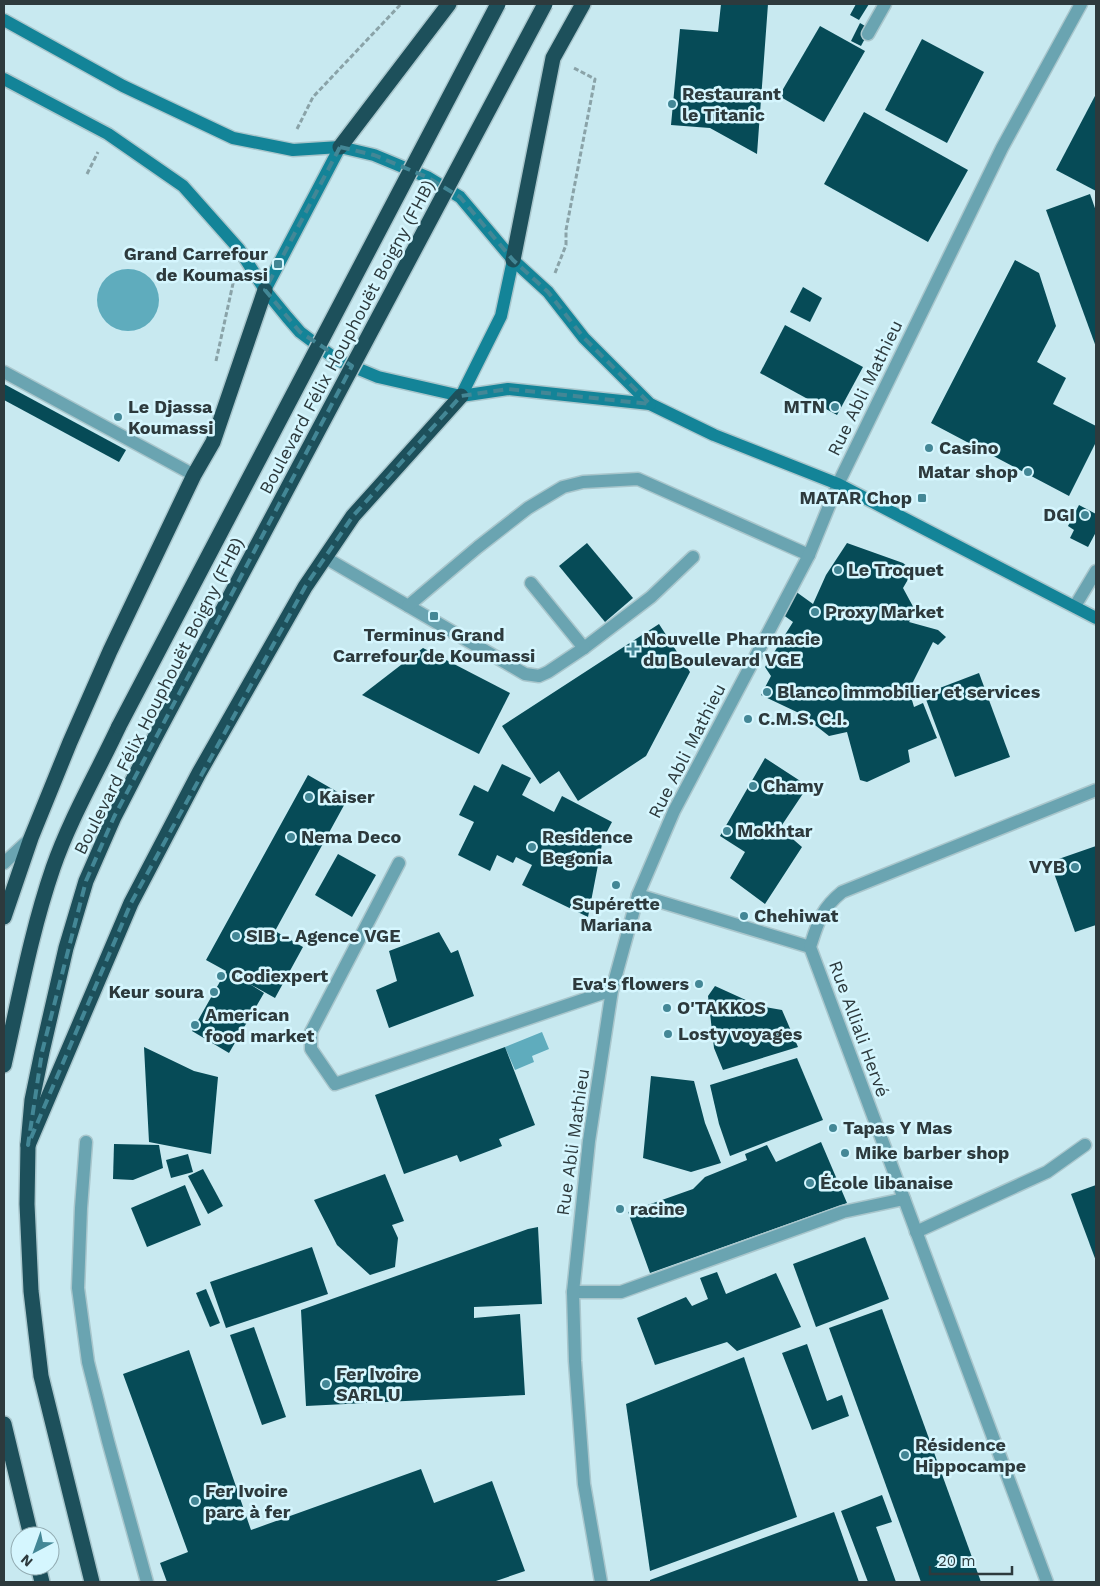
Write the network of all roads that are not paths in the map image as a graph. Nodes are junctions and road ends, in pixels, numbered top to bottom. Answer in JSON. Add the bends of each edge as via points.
{"nodes":[{"id":1,"x":449,"y":4,"type":"edge"},
{"id":2,"x":498,"y":4,"type":"edge"},
{"id":3,"x":545,"y":4,"type":"edge"},
{"id":4,"x":583,"y":4,"type":"edge"},
{"id":5,"x":884,"y":4,"type":"edge"},
{"id":6,"x":1081,"y":4,"type":"edge"},
{"id":7,"x":4,"y":20,"type":"edge"},
{"id":8,"x":868,"y":34,"type":"dead end"},
{"id":9,"x":4,"y":79,"type":"edge"},
{"id":10,"x":340,"y":147,"type":"junction"},
{"id":11,"x":513,"y":260,"type":"junction"},
{"id":12,"x":265,"y":290,"type":"junction"},
{"id":13,"x":4,"y":372,"type":"edge"},
{"id":14,"x":461,"y":396,"type":"junction"},
{"id":15,"x":650,"y":404,"type":"junction"},
{"id":16,"x":194,"y":475,"type":"junction"},
{"id":17,"x":838,"y":484,"type":"junction"},
{"id":18,"x":809,"y":555,"type":"junction"},
{"id":19,"x":693,"y":557,"type":"dead end"},
{"id":20,"x":324,"y":558,"type":"junction"},
{"id":21,"x":1096,"y":571,"type":"edge"},
{"id":22,"x":531,"y":584,"type":"dead end"},
{"id":23,"x":408,"y":606,"type":"junction"},
{"id":24,"x":1075,"y":606,"type":"junction"},
{"id":25,"x":1096,"y":618,"type":"edge"},
{"id":26,"x":584,"y":648,"type":"junction"},
{"id":27,"x":1096,"y":790,"type":"edge"},
{"id":28,"x":31,"y":838,"type":"junction"},
{"id":29,"x":4,"y":863,"type":"edge"},
{"id":30,"x":400,"y":863,"type":"dead end"},
{"id":31,"x":638,"y":895,"type":"junction"},
{"id":32,"x":4,"y":917,"type":"edge"},
{"id":33,"x":810,"y":947,"type":"junction"},
{"id":34,"x":612,"y":990,"type":"junction"},
{"id":35,"x":4,"y":1065,"type":"edge"},
{"id":36,"x":86,"y":1142,"type":"dead end"},
{"id":37,"x":28,"y":1145,"type":"junction"},
{"id":38,"x":1085,"y":1145,"type":"dead end"},
{"id":39,"x":904,"y":1199,"type":"junction"},
{"id":40,"x":916,"y":1232,"type":"junction"},
{"id":41,"x":573,"y":1292,"type":"junction"},
{"id":42,"x":4,"y":1424,"type":"edge"},
{"id":43,"x":29,"y":1526,"type":"edge"},
{"id":44,"x":92,"y":1582,"type":"edge"},
{"id":45,"x":147,"y":1582,"type":"edge"},
{"id":46,"x":601,"y":1582,"type":"edge"},
{"id":47,"x":1047,"y":1582,"type":"edge"}],
"edges":[{"from":1,"to":10,"type":"highway"},
{"from":2,"to":35,"type":"highway","name":"Boulevard Félix Houphouët Boigny (FHB)","bridge":true,"via":[[119,726],[54,868]]},
{"from":3,"to":37,"type":"highway","name":"Boulevard Félix Houphouët Boigny (FHB)","bridge":true,"via":[[114,817],[86,881],[66,948],[32,1100]]},
{"from":4,"to":11,"type":"highway","via":[[553,58]]},
{"from":5,"to":8,"type":"street"},
{"from":6,"to":17,"type":"street","name":"Rue Abli Mathieu","via":[[1002,148]]},
{"from":7,"to":10,"type":"street","via":[[124,86],[233,138],[287,148]]},
{"from":9,"to":12,"type":"street","via":[[108,134],[183,186],[239,250]]},
{"from":10,"to":11,"type":"street","via":[[399,164],[427,176],[460,197]]},
{"from":10,"to":12,"type":"street"},
{"from":11,"to":14,"type":"street","via":[[501,316]]},
{"from":11,"to":15,"type":"street","via":[[548,292],[584,338]]},
{"from":12,"to":14,"type":"street","via":[[300,332],[337,360],[378,377]]},
{"from":12,"to":16,"type":"highway","via":[[213,442]]},
{"from":13,"to":16,"type":"street"},
{"from":14,"to":15,"type":"street","via":[[508,389]]},
{"from":14,"to":20,"type":"highway","via":[[353,516]]},
{"from":15,"to":17,"type":"street","via":[[714,435]]},
{"from":16,"to":28,"type":"highway","via":[[106,660]]},
{"from":17,"to":18,"type":"street","name":"Rue Abli Mathieu"},
{"from":17,"to":24,"type":"street"},
{"from":18,"to":23,"type":"street","via":[[638,479],[583,482],[563,486],[528,508]]},
{"from":18,"to":31,"type":"street","name":"Rue Abli Mathieu","via":[[674,811]]},
{"from":19,"to":26,"type":"street","via":[[651,597]]},
{"from":20,"to":23,"type":"street"},
{"from":20,"to":37,"type":"highway","via":[[199,773],[131,903]]},
{"from":21,"to":24,"type":"street"},
{"from":22,"to":26,"type":"street"},
{"from":23,"to":26,"type":"street","via":[[525,674],[539,676]]},
{"from":24,"to":25,"type":"street"},
{"from":27,"to":33,"type":"street","name":"Rue Alliali Hervé","via":[[842,892],[826,905]]},
{"from":28,"to":29,"type":"street"},
{"from":28,"to":32,"type":"highway"},
{"from":30,"to":34,"type":"street","via":[[311,1032],[311,1049],[335,1084]]},
{"from":31,"to":33,"type":"street"},
{"from":31,"to":34,"type":"street","name":"Rue Abli Mathieu"},
{"from":33,"to":39,"type":"street","name":"Rue Alliali Hervé"},
{"from":34,"to":41,"type":"street","name":"Rue Abli Mathieu","via":[[589,1141]]},
{"from":36,"to":45,"type":"street","via":[[78,1288],[88,1362]]},
{"from":37,"to":44,"type":"highway","name":"Boulevard Félix Houphouët Boigny (FHB)","via":[[31,1291],[41,1376]]},
{"from":38,"to":40,"type":"street","via":[[1047,1172]]},
{"from":39,"to":40,"type":"street","name":"Rue Alliali Hervé"},
{"from":39,"to":41,"type":"street","via":[[842,1212],[621,1292]]},
{"from":40,"to":47,"type":"street","name":"Rue Alliali Hervé"},
{"from":41,"to":46,"type":"street","name":"Rue Abli Mathieu","via":[[584,1484]]},
{"from":42,"to":43,"type":"highway"}]}
